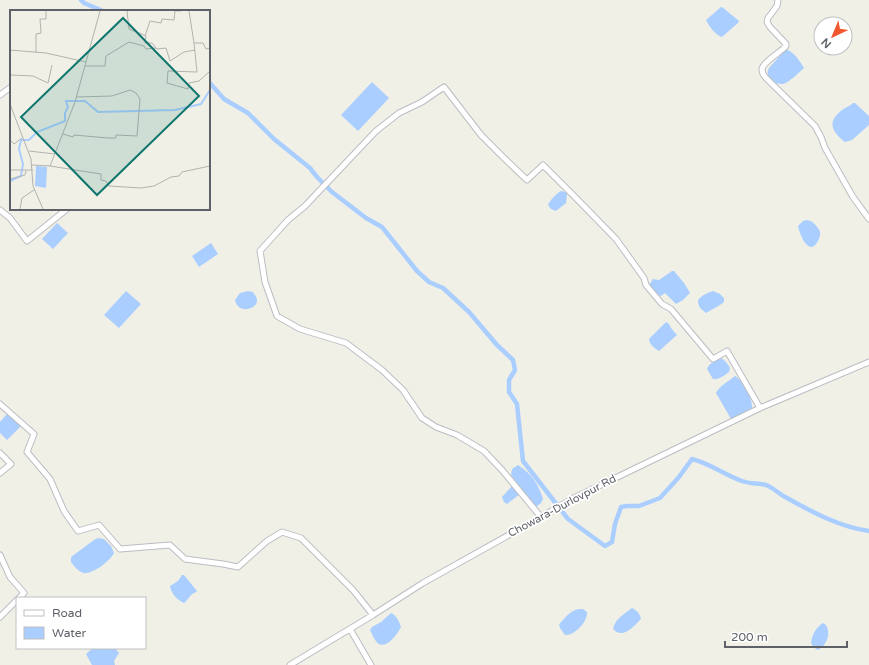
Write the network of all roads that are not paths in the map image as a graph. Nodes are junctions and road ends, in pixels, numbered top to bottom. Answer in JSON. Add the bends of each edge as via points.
{"nodes":[{"id":1,"x":778,"y":0,"type":"edge"},
{"id":2,"x":10,"y":88,"type":"edge"},
{"id":3,"x":0,"y":95,"type":"edge"},
{"id":4,"x":0,"y":210,"type":"edge"},
{"id":5,"x":66,"y":210,"type":"edge"},
{"id":6,"x":869,"y":219,"type":"edge"},
{"id":7,"x":869,"y":362,"type":"edge"},
{"id":8,"x":0,"y":404,"type":"edge"},
{"id":9,"x":760,"y":408,"type":"junction"},
{"id":10,"x":0,"y":453,"type":"edge"},
{"id":11,"x":0,"y":473,"type":"edge"},
{"id":12,"x":541,"y":517,"type":"junction"},
{"id":13,"x":0,"y":555,"type":"edge"},
{"id":14,"x":20,"y":597,"type":"edge"},
{"id":15,"x":16,"y":601,"type":"edge"},
{"id":16,"x":374,"y":615,"type":"junction"},
{"id":17,"x":0,"y":617,"type":"edge"},
{"id":18,"x":350,"y":629,"type":"junction"},
{"id":19,"x":290,"y":665,"type":"edge"},
{"id":20,"x":371,"y":665,"type":"edge"}],
"edges":[{"from":1,"to":6,"type":"street","via":[[767,22],[786,46],[764,64],[763,73],[815,126],[846,185]]},
{"from":2,"to":3,"type":"street"},
{"from":4,"to":5,"type":"street","via":[[10,218],[27,241]]},
{"from":7,"to":9,"type":"street","name":"Chowara-Durlovpur Rd"},
{"from":8,"to":16,"type":"street","via":[[34,434],[27,452],[50,479],[64,511],[78,531],[98,525],[120,549],[170,545],[185,559],[238,568],[267,541],[282,532],[301,538]]},
{"from":9,"to":12,"type":"street","name":"Chowara-Durlovpur Rd","via":[[578,495]]},
{"from":9,"to":12,"type":"street","via":[[727,351],[713,359],[671,309],[662,304],[646,285],[644,278],[616,239],[577,199],[543,165],[527,180],[481,135],[444,87],[399,113],[376,131],[305,206],[288,220],[260,251],[265,282],[277,316],[300,329],[346,343],[382,370],[403,390],[422,418],[436,428],[457,435],[484,451]]},
{"from":10,"to":11,"type":"street","via":[[11,464]]},
{"from":12,"to":16,"type":"street","name":"Chowara-Durlovpur Rd","via":[[423,583]]},
{"from":13,"to":14,"type":"street","via":[[10,577],[24,593]]},
{"from":15,"to":17,"type":"street"},
{"from":16,"to":18,"type":"street","name":"Chowara-Durlovpur Rd"},
{"from":18,"to":19,"type":"street","name":"Chowara-Durlovpur Rd"},
{"from":18,"to":20,"type":"street"}]}
